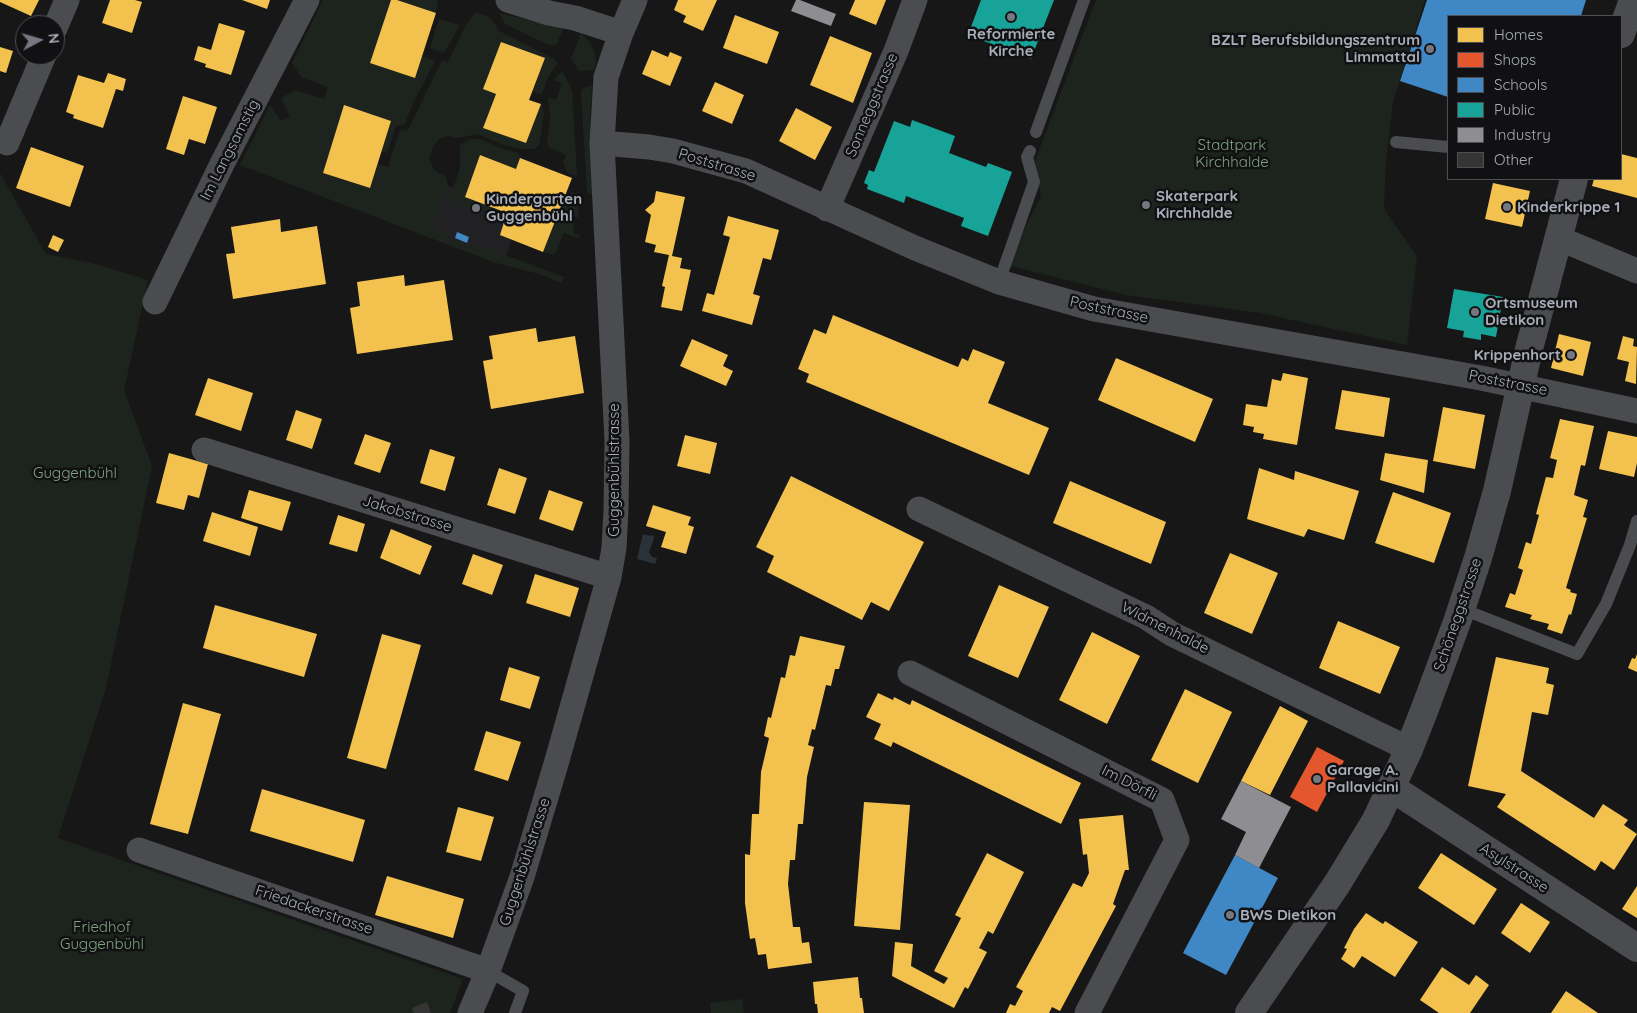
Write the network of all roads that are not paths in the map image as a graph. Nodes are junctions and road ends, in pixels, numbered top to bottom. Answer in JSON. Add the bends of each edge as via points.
{"nodes":[{"id":1,"x":67,"y":0,"type":"edge"},
{"id":2,"x":307,"y":0,"type":"edge"},
{"id":3,"x":508,"y":0,"type":"edge"},
{"id":4,"x":635,"y":0,"type":"edge"},
{"id":5,"x":915,"y":0,"type":"edge"},
{"id":6,"x":1084,"y":0,"type":"edge"},
{"id":7,"x":1632,"y":0,"type":"edge"},
{"id":8,"x":61,"y":15,"type":"edge"},
{"id":9,"x":1622,"y":31,"type":"edge"},
{"id":10,"x":621,"y":33,"type":"junction"},
{"id":11,"x":40,"y":65,"type":"edge"},
{"id":12,"x":1036,"y":132,"type":"dead end"},
{"id":13,"x":1396,"y":142,"type":"dead end"},
{"id":14,"x":7,"y":143,"type":"dead end"},
{"id":15,"x":602,"y":143,"type":"junction"},
{"id":16,"x":1447,"y":147,"type":"edge"},
{"id":17,"x":1030,"y":151,"type":"dead end"},
{"id":18,"x":1574,"y":180,"type":"edge"},
{"id":19,"x":827,"y":209,"type":"junction"},
{"id":20,"x":1558,"y":238,"type":"junction"},
{"id":21,"x":1637,"y":271,"type":"edge"},
{"id":22,"x":999,"y":282,"type":"junction"},
{"id":23,"x":155,"y":302,"type":"dead end"},
{"id":24,"x":1520,"y":386,"type":"junction"},
{"id":25,"x":1637,"y":410,"type":"edge"},
{"id":26,"x":204,"y":450,"type":"dead end"},
{"id":27,"x":918,"y":509,"type":"dead end"},
{"id":28,"x":1637,"y":520,"type":"edge"},
{"id":29,"x":609,"y":577,"type":"junction"},
{"id":30,"x":1462,"y":609,"type":"junction"},
{"id":31,"x":910,"y":672,"type":"dead end"},
{"id":32,"x":1409,"y":749,"type":"junction"},
{"id":33,"x":1392,"y":788,"type":"junction"},
{"id":34,"x":139,"y":850,"type":"dead end"},
{"id":35,"x":1637,"y":948,"type":"edge"},
{"id":36,"x":488,"y":971,"type":"junction"},
{"id":37,"x":470,"y":1013,"type":"edge"},
{"id":38,"x":515,"y":1013,"type":"edge"},
{"id":39,"x":1087,"y":1013,"type":"edge"},
{"id":40,"x":1249,"y":1013,"type":"edge"}],
"edges":[{"from":1,"to":8,"type":"street"},
{"from":2,"to":23,"type":"street","name":"Im Langsamstig"},
{"from":3,"to":10,"type":"street"},
{"from":4,"to":10,"type":"street","name":"Guggenbühlstrasse"},
{"from":5,"to":19,"type":"street","name":"Sonneggstrasse"},
{"from":6,"to":12,"type":"lane"},
{"from":7,"to":9,"type":"street"},
{"from":10,"to":15,"type":"street","name":"Guggenbühlstrasse","via":[[606,77]]},
{"from":11,"to":14,"type":"street"},
{"from":13,"to":16,"type":"lane"},
{"from":15,"to":19,"type":"street","name":"Poststrasse","via":[[673,151],[746,171]]},
{"from":15,"to":29,"type":"street","name":"Guggenbühlstrasse","via":[[617,440],[614,548]]},
{"from":17,"to":22,"type":"lane","via":[[1028,157],[1034,182]]},
{"from":18,"to":20,"type":"street","name":"Schöneggstrasse"},
{"from":19,"to":22,"type":"street","name":"Poststrasse"},
{"from":20,"to":21,"type":"street"},
{"from":20,"to":24,"type":"street","name":"Schöneggstrasse"},
{"from":22,"to":24,"type":"street","name":"Poststrasse","via":[[1094,309]]},
{"from":24,"to":25,"type":"street","name":"Poststrasse"},
{"from":24,"to":30,"type":"street","name":"Schöneggstrasse","via":[[1497,491]]},
{"from":26,"to":29,"type":"street","name":"Jakobstrasse"},
{"from":27,"to":32,"type":"street","name":"Widmenhalde","via":[[1146,617],[1172,634]]},
{"from":28,"to":30,"type":"lane","via":[[1606,604],[1577,654]]},
{"from":29,"to":36,"type":"street","name":"Guggenbühlstrasse","via":[[522,877]]},
{"from":30,"to":32,"type":"street","name":"Schöneggstrasse"},
{"from":31,"to":39,"type":"street","name":"Im Dörfli","via":[[1162,800],[1177,840]]},
{"from":32,"to":33,"type":"street","name":"Schöneggstrasse"},
{"from":33,"to":35,"type":"street","name":"Asylstrasse"},
{"from":33,"to":40,"type":"street","name":"Schöneggstrasse","via":[[1338,884]]},
{"from":34,"to":36,"type":"street","name":"Friedackerstrasse"},
{"from":36,"to":37,"type":"street","name":"Guggenbühlstrasse"},
{"from":36,"to":38,"type":"lane","via":[[523,991]]}]}
